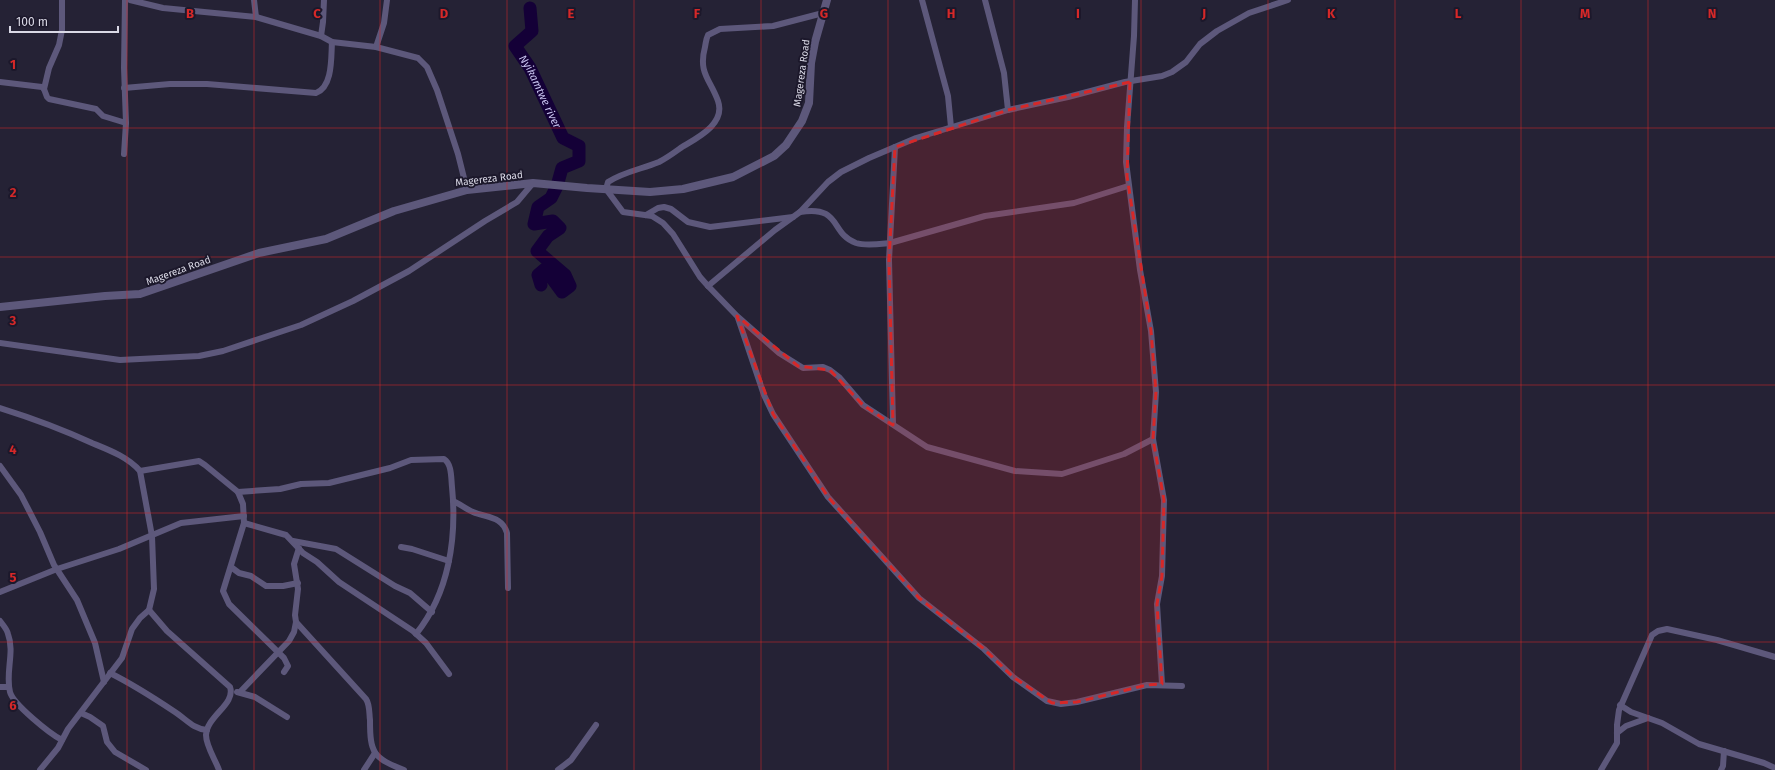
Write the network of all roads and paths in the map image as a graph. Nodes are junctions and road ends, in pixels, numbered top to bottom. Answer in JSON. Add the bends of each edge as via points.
{"nodes":[{"id":1,"x":62,"y":0,"type":"edge"},
{"id":2,"x":125,"y":0,"type":"edge"},
{"id":3,"x":130,"y":0,"type":"edge"},
{"id":4,"x":254,"y":0,"type":"edge"},
{"id":5,"x":324,"y":0,"type":"edge"},
{"id":6,"x":387,"y":0,"type":"edge"},
{"id":7,"x":827,"y":0,"type":"edge"},
{"id":8,"x":922,"y":0,"type":"edge"},
{"id":9,"x":985,"y":0,"type":"edge"},
{"id":10,"x":1135,"y":0,"type":"edge"},
{"id":11,"x":1288,"y":0,"type":"edge"},
{"id":12,"x":823,"y":13,"type":"junction"},
{"id":13,"x":256,"y":16,"type":"junction"},
{"id":14,"x":320,"y":36,"type":"junction"},
{"id":15,"x":332,"y":42,"type":"junction"},
{"id":16,"x":376,"y":47,"type":"junction"},
{"id":17,"x":0,"y":82,"type":"edge"},
{"id":18,"x":1130,"y":82,"type":"junction"},
{"id":19,"x":124,"y":88,"type":"junction"},
{"id":20,"x":44,"y":89,"type":"junction"},
{"id":21,"x":1008,"y":110,"type":"junction"},
{"id":22,"x":126,"y":124,"type":"junction"},
{"id":23,"x":951,"y":127,"type":"junction"},
{"id":24,"x":895,"y":148,"type":"junction"},
{"id":25,"x":124,"y":154,"type":"dead end"},
{"id":26,"x":533,"y":183,"type":"junction"},
{"id":27,"x":1128,"y":186,"type":"junction"},
{"id":28,"x":606,"y":189,"type":"junction"},
{"id":29,"x":467,"y":190,"type":"junction"},
{"id":30,"x":800,"y":212,"type":"junction"},
{"id":31,"x":646,"y":215,"type":"junction"},
{"id":32,"x":794,"y":217,"type":"junction"},
{"id":33,"x":890,"y":243,"type":"junction"},
{"id":34,"x":708,"y":286,"type":"junction"},
{"id":35,"x":0,"y":307,"type":"edge"},
{"id":36,"x":738,"y":316,"type":"junction"},
{"id":37,"x":0,"y":343,"type":"edge"},
{"id":38,"x":0,"y":408,"type":"edge"},
{"id":39,"x":893,"y":424,"type":"junction"},
{"id":40,"x":1153,"y":439,"type":"junction"},
{"id":41,"x":0,"y":466,"type":"edge"},
{"id":42,"x":140,"y":471,"type":"junction"},
{"id":43,"x":238,"y":492,"type":"junction"},
{"id":44,"x":453,"y":501,"type":"junction"},
{"id":45,"x":244,"y":516,"type":"junction"},
{"id":46,"x":244,"y":523,"type":"junction"},
{"id":47,"x":152,"y":536,"type":"junction"},
{"id":48,"x":293,"y":541,"type":"junction"},
{"id":49,"x":401,"y":547,"type":"dead end"},
{"id":50,"x":299,"y":548,"type":"junction"},
{"id":51,"x":449,"y":561,"type":"junction"},
{"id":52,"x":231,"y":567,"type":"junction"},
{"id":53,"x":56,"y":570,"type":"junction"},
{"id":54,"x":298,"y":582,"type":"junction"},
{"id":55,"x":508,"y":588,"type":"dead end"},
{"id":56,"x":0,"y":592,"type":"edge"},
{"id":57,"x":149,"y":610,"type":"junction"},
{"id":58,"x":432,"y":612,"type":"junction"},
{"id":59,"x":0,"y":620,"type":"edge"},
{"id":60,"x":296,"y":622,"type":"junction"},
{"id":61,"x":416,"y":634,"type":"junction"},
{"id":62,"x":278,"y":652,"type":"junction"},
{"id":63,"x":1775,"y":657,"type":"edge"},
{"id":64,"x":284,"y":672,"type":"dead end"},
{"id":65,"x":110,"y":673,"type":"junction"},
{"id":66,"x":449,"y":674,"type":"dead end"},
{"id":67,"x":104,"y":682,"type":"junction"},
{"id":68,"x":1162,"y":684,"type":"junction"},
{"id":69,"x":0,"y":686,"type":"edge"},
{"id":70,"x":1182,"y":686,"type":"dead end"},
{"id":71,"x":9,"y":687,"type":"junction"},
{"id":72,"x":232,"y":692,"type":"junction"},
{"id":73,"x":240,"y":692,"type":"junction"},
{"id":74,"x":1620,"y":705,"type":"junction"},
{"id":75,"x":81,"y":713,"type":"junction"},
{"id":76,"x":287,"y":716,"type":"dead end"},
{"id":77,"x":1648,"y":718,"type":"junction"},
{"id":78,"x":596,"y":725,"type":"dead end"},
{"id":79,"x":207,"y":730,"type":"junction"},
{"id":80,"x":1617,"y":733,"type":"junction"},
{"id":81,"x":62,"y":740,"type":"junction"},
{"id":82,"x":1724,"y":751,"type":"junction"},
{"id":83,"x":375,"y":753,"type":"junction"},
{"id":84,"x":1775,"y":768,"type":"edge"},
{"id":85,"x":43,"y":769,"type":"edge"},
{"id":86,"x":146,"y":770,"type":"edge"},
{"id":87,"x":219,"y":770,"type":"edge"},
{"id":88,"x":364,"y":770,"type":"edge"},
{"id":89,"x":404,"y":770,"type":"edge"},
{"id":90,"x":558,"y":770,"type":"edge"},
{"id":91,"x":1601,"y":770,"type":"edge"},
{"id":92,"x":1721,"y":770,"type":"edge"}],
"edges":[{"from":1,"to":20,"type":"street","via":[[59,45],[49,68]]},
{"from":2,"to":19,"type":"street"},
{"from":3,"to":13,"type":"street","via":[[175,10]]},
{"from":4,"to":13,"type":"street"},
{"from":5,"to":14,"type":"street"},
{"from":6,"to":16,"type":"street","via":[[384,24]]},
{"from":7,"to":12,"type":"street","name":"Magereza Road"},
{"from":8,"to":23,"type":"street","via":[[948,96]]},
{"from":9,"to":21,"type":"street","via":[[1004,73]]},
{"from":10,"to":18,"type":"street"},
{"from":11,"to":18,"type":"street","via":[[1249,13],[1217,31],[1200,44],[1186,62],[1172,72]]},
{"from":12,"to":28,"type":"street","name":"Magereza Road","via":[[811,62],[811,84],[806,112],[796,133],[774,156],[733,177],[683,189],[650,192]]},
{"from":12,"to":28,"type":"street","via":[[773,26],[720,29],[708,35],[702,60],[705,75],[720,106],[713,124],[706,132],[660,161],[611,181]]},
{"from":13,"to":14,"type":"street"},
{"from":14,"to":15,"type":"street"},
{"from":15,"to":16,"type":"street"},
{"from":15,"to":19,"type":"street","via":[[327,82],[322,90],[316,93],[207,84]]},
{"from":16,"to":29,"type":"street","via":[[415,57],[427,67],[458,154]]},
{"from":17,"to":20,"type":"street"},
{"from":18,"to":21,"type":"street"},
{"from":18,"to":27,"type":"street","via":[[1126,151]]},
{"from":19,"to":22,"type":"street"},
{"from":20,"to":22,"type":"street","via":[[50,99],[96,109],[103,116]]},
{"from":21,"to":23,"type":"street","via":[[982,120]]},
{"from":22,"to":25,"type":"street"},
{"from":23,"to":24,"type":"street"},
{"from":24,"to":30,"type":"street","via":[[841,172]]},
{"from":24,"to":33,"type":"street"},
{"from":26,"to":28,"type":"street","name":"Magereza Road"},
{"from":26,"to":29,"type":"street","name":"Magereza Road"},
{"from":26,"to":37,"type":"street","via":[[517,202],[409,271],[301,326],[223,352],[120,360]]},
{"from":27,"to":33,"type":"street","via":[[1074,203],[986,216]]},
{"from":27,"to":40,"type":"street","via":[[1151,337],[1156,406]]},
{"from":28,"to":31,"type":"street","via":[[623,212]]},
{"from":29,"to":35,"type":"street","name":"Magereza Road","via":[[394,211],[326,239],[259,253],[140,294]]},
{"from":30,"to":32,"type":"street"},
{"from":30,"to":33,"type":"street","via":[[813,210],[825,213],[846,236],[857,243]]},
{"from":31,"to":32,"type":"street","via":[[664,207],[671,209],[688,222],[710,227]]},
{"from":31,"to":34,"type":"street","via":[[667,227]]},
{"from":32,"to":34,"type":"street"},
{"from":33,"to":39,"type":"street"},
{"from":34,"to":36,"type":"street"},
{"from":36,"to":39,"type":"street","via":[[779,353],[798,366],[806,369],[823,367],[830,370],[863,405]]},
{"from":36,"to":68,"type":"street","via":[[764,395],[773,414],[828,497],[919,598],[984,649],[1013,677],[1052,703],[1077,702],[1147,685]]},
{"from":38,"to":42,"type":"street","via":[[48,424],[110,451]]},
{"from":39,"to":40,"type":"street","via":[[935,450],[1016,471],[1040,474],[1069,472],[1124,454]]},
{"from":40,"to":68,"type":"street","via":[[1164,500],[1162,576],[1157,604]]},
{"from":41,"to":53,"type":"street","via":[[21,495]]},
{"from":42,"to":43,"type":"street","via":[[198,461]]},
{"from":42,"to":47,"type":"street"},
{"from":43,"to":44,"type":"street","via":[[329,483],[390,468],[410,460],[444,459],[448,461]]},
{"from":43,"to":45,"type":"street","via":[[242,498]]},
{"from":44,"to":51,"type":"street"},
{"from":44,"to":55,"type":"street","via":[[473,512],[495,518],[503,525],[507,537]]},
{"from":45,"to":46,"type":"street"},
{"from":45,"to":47,"type":"street","via":[[181,523]]},
{"from":46,"to":48,"type":"street","via":[[279,532]]},
{"from":46,"to":52,"type":"street"},
{"from":47,"to":53,"type":"street"},
{"from":47,"to":57,"type":"street","via":[[154,589]]},
{"from":48,"to":50,"type":"street"},
{"from":48,"to":58,"type":"street","via":[[330,547],[341,552],[405,590]]},
{"from":49,"to":51,"type":"street"},
{"from":50,"to":54,"type":"street","via":[[294,564]]},
{"from":50,"to":61,"type":"street","via":[[338,582]]},
{"from":51,"to":58,"type":"street"},
{"from":52,"to":54,"type":"street","via":[[266,586],[283,586]]},
{"from":52,"to":62,"type":"street","via":[[224,585],[225,597]]},
{"from":53,"to":56,"type":"street"},
{"from":53,"to":67,"type":"street","via":[[69,586],[83,611],[99,658]]},
{"from":54,"to":60,"type":"street"},
{"from":57,"to":65,"type":"street","via":[[132,629],[122,658]]},
{"from":57,"to":72,"type":"street","via":[[167,631],[223,679]]},
{"from":58,"to":61,"type":"street"},
{"from":59,"to":71,"type":"street","via":[[9,636]]},
{"from":60,"to":62,"type":"street","via":[[292,636]]},
{"from":60,"to":83,"type":"street","via":[[366,698]]},
{"from":61,"to":66,"type":"street"},
{"from":62,"to":64,"type":"street","via":[[287,664]]},
{"from":62,"to":73,"type":"street"},
{"from":63,"to":74,"type":"street","via":[[1711,638],[1667,629],[1658,631],[1652,635]]},
{"from":65,"to":67,"type":"street"},
{"from":65,"to":79,"type":"street","via":[[176,712],[189,723],[201,730]]},
{"from":67,"to":75,"type":"street"},
{"from":68,"to":70,"type":"street"},
{"from":69,"to":71,"type":"street"},
{"from":71,"to":81,"type":"street","via":[[14,699],[45,730]]},
{"from":72,"to":73,"type":"street"},
{"from":72,"to":79,"type":"street"},
{"from":73,"to":76,"type":"street"},
{"from":74,"to":77,"type":"street"},
{"from":74,"to":80,"type":"street"},
{"from":75,"to":81,"type":"street"},
{"from":75,"to":86,"type":"street","via":[[103,726],[107,742],[115,752]]},
{"from":77,"to":80,"type":"street","via":[[1626,726]]},
{"from":77,"to":82,"type":"street","via":[[1673,728],[1699,744]]},
{"from":78,"to":90,"type":"street","via":[[571,760]]},
{"from":79,"to":87,"type":"street","via":[[207,739]]},
{"from":80,"to":91,"type":"street","via":[[1616,745]]},
{"from":81,"to":85,"type":"street"},
{"from":82,"to":84,"type":"street"},
{"from":82,"to":92,"type":"street"},
{"from":83,"to":88,"type":"street"},
{"from":83,"to":89,"type":"street","via":[[381,760]]}]}
